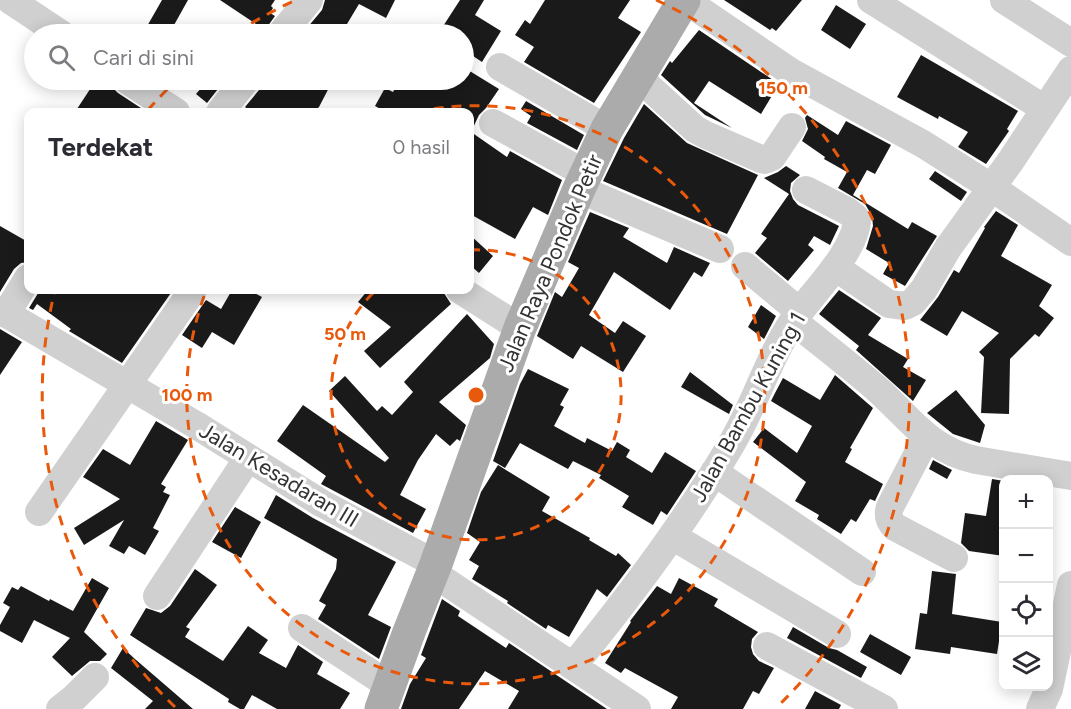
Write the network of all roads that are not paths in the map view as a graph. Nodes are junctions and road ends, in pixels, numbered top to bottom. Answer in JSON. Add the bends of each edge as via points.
{"nodes":[{"id":1,"x":10,"y":0,"type":"edge"},
{"id":2,"x":309,"y":0,"type":"edge"},
{"id":3,"x":685,"y":0,"type":"edge"},
{"id":4,"x":871,"y":0,"type":"edge"},
{"id":5,"x":1004,"y":0,"type":"edge"},
{"id":6,"x":46,"y":24,"type":"edge"},
{"id":7,"x":289,"y":24,"type":"edge"},
{"id":8,"x":1071,"y":43,"type":"edge"},
{"id":9,"x":500,"y":68,"type":"dead end"},
{"id":10,"x":1071,"y":70,"type":"edge"},
{"id":11,"x":637,"y":76,"type":"junction"},
{"id":12,"x":142,"y":90,"type":"edge"},
{"id":13,"x":238,"y":90,"type":"edge"},
{"id":14,"x":170,"y":108,"type":"edge"},
{"id":15,"x":223,"y":108,"type":"edge"},
{"id":16,"x":1045,"y":109,"type":"junction"},
{"id":17,"x":493,"y":123,"type":"dead end"},
{"id":18,"x":792,"y":127,"type":"dead end"},
{"id":19,"x":607,"y":129,"type":"junction"},
{"id":20,"x":582,"y":182,"type":"junction"},
{"id":21,"x":991,"y":187,"type":"junction"},
{"id":22,"x":807,"y":190,"type":"dead end"},
{"id":23,"x":1071,"y":242,"type":"edge"},
{"id":24,"x":720,"y":249,"type":"dead end"},
{"id":25,"x":745,"y":266,"type":"dead end"},
{"id":26,"x":836,"y":267,"type":"junction"},
{"id":27,"x":24,"y":283,"type":"edge"},
{"id":28,"x":190,"y":294,"type":"edge"},
{"id":29,"x":466,"y":294,"type":"edge"},
{"id":30,"x":3,"y":312,"type":"edge"},
{"id":31,"x":796,"y":316,"type":"junction"},
{"id":32,"x":520,"y":328,"type":"junction"},
{"id":33,"x":128,"y":385,"type":"junction"},
{"id":34,"x":926,"y":438,"type":"junction"},
{"id":35,"x":248,"y":458,"type":"junction"},
{"id":36,"x":714,"y":472,"type":"junction"},
{"id":37,"x":1071,"y":476,"type":"edge"},
{"id":38,"x":39,"y":512,"type":"dead end"},
{"id":39,"x":672,"y":536,"type":"junction"},
{"id":40,"x":954,"y":558,"type":"dead end"},
{"id":41,"x":434,"y":569,"type":"junction"},
{"id":42,"x":862,"y":572,"type":"dead end"},
{"id":43,"x":1071,"y":585,"type":"edge"},
{"id":44,"x":157,"y":596,"type":"dead end"},
{"id":45,"x":302,"y":628,"type":"dead end"},
{"id":46,"x":837,"y":634,"type":"dead end"},
{"id":47,"x":767,"y":646,"type":"dead end"},
{"id":48,"x":573,"y":666,"type":"junction"},
{"id":49,"x":95,"y":677,"type":"dead end"},
{"id":50,"x":386,"y":697,"type":"edge"},
{"id":51,"x":60,"y":709,"type":"edge"},
{"id":52,"x":637,"y":709,"type":"edge"},
{"id":53,"x":884,"y":709,"type":"edge"},
{"id":54,"x":1040,"y":709,"type":"edge"}],
"edges":[{"from":1,"to":6,"type":"street"},
{"from":2,"to":7,"type":"street"},
{"from":3,"to":11,"type":"main road","name":"Jalan Raya Pondok Petir"},
{"from":3,"to":21,"type":"street","via":[[791,72],[923,144]]},
{"from":4,"to":16,"type":"street"},
{"from":5,"to":8,"type":"street"},
{"from":9,"to":19,"type":"street"},
{"from":10,"to":16,"type":"street"},
{"from":11,"to":18,"type":"street","via":[[695,129],[761,159],[772,157]]},
{"from":11,"to":19,"type":"main road","name":"Jalan Raya Pondok Petir"},
{"from":12,"to":14,"type":"street"},
{"from":13,"to":15,"type":"street"},
{"from":16,"to":21,"type":"street"},
{"from":17,"to":20,"type":"street"},
{"from":19,"to":20,"type":"main road","name":"Jalan Raya Pondok Petir"},
{"from":20,"to":24,"type":"street"},
{"from":20,"to":32,"type":"main road","name":"Jalan Raya Pondok Petir"},
{"from":21,"to":23,"type":"street"},
{"from":21,"to":26,"type":"street","via":[[914,302],[905,306],[889,304]]},
{"from":22,"to":26,"type":"street","name":"Jalan Bambu Kuning 1","via":[[852,214],[857,222]]},
{"from":25,"to":31,"type":"street"},
{"from":26,"to":31,"type":"street","name":"Jalan Bambu Kuning 1"},
{"from":27,"to":30,"type":"street"},
{"from":28,"to":33,"type":"street"},
{"from":29,"to":32,"type":"street"},
{"from":30,"to":33,"type":"street","name":"Jalan Kesadaran III"},
{"from":31,"to":34,"type":"street"},
{"from":31,"to":36,"type":"street","name":"Jalan Bambu Kuning 1","via":[[744,422]]},
{"from":32,"to":41,"type":"main road","name":"Jalan Raya Pondok Petir"},
{"from":33,"to":35,"type":"street","name":"Jalan Kesadaran III"},
{"from":33,"to":38,"type":"street"},
{"from":34,"to":37,"type":"street","via":[[962,457]]},
{"from":34,"to":40,"type":"street","via":[[888,514],[895,528]]},
{"from":35,"to":41,"type":"street","name":"Jalan Kesadaran III"},
{"from":35,"to":44,"type":"street"},
{"from":36,"to":39,"type":"street","name":"Jalan Bambu Kuning 1"},
{"from":36,"to":42,"type":"street"},
{"from":39,"to":46,"type":"street"},
{"from":39,"to":48,"type":"street","name":"Jalan Bambu Kuning 1"},
{"from":41,"to":48,"type":"street","name":"Jalan Kesadaran III"},
{"from":41,"to":50,"type":"main road","name":"Jalan Raya Pondok Petir"},
{"from":43,"to":54,"type":"street","via":[[1049,689]]},
{"from":45,"to":50,"type":"street"},
{"from":47,"to":53,"type":"street"},
{"from":48,"to":52,"type":"street","name":"Jalan Kesadaran III"},
{"from":49,"to":51,"type":"street"}]}
